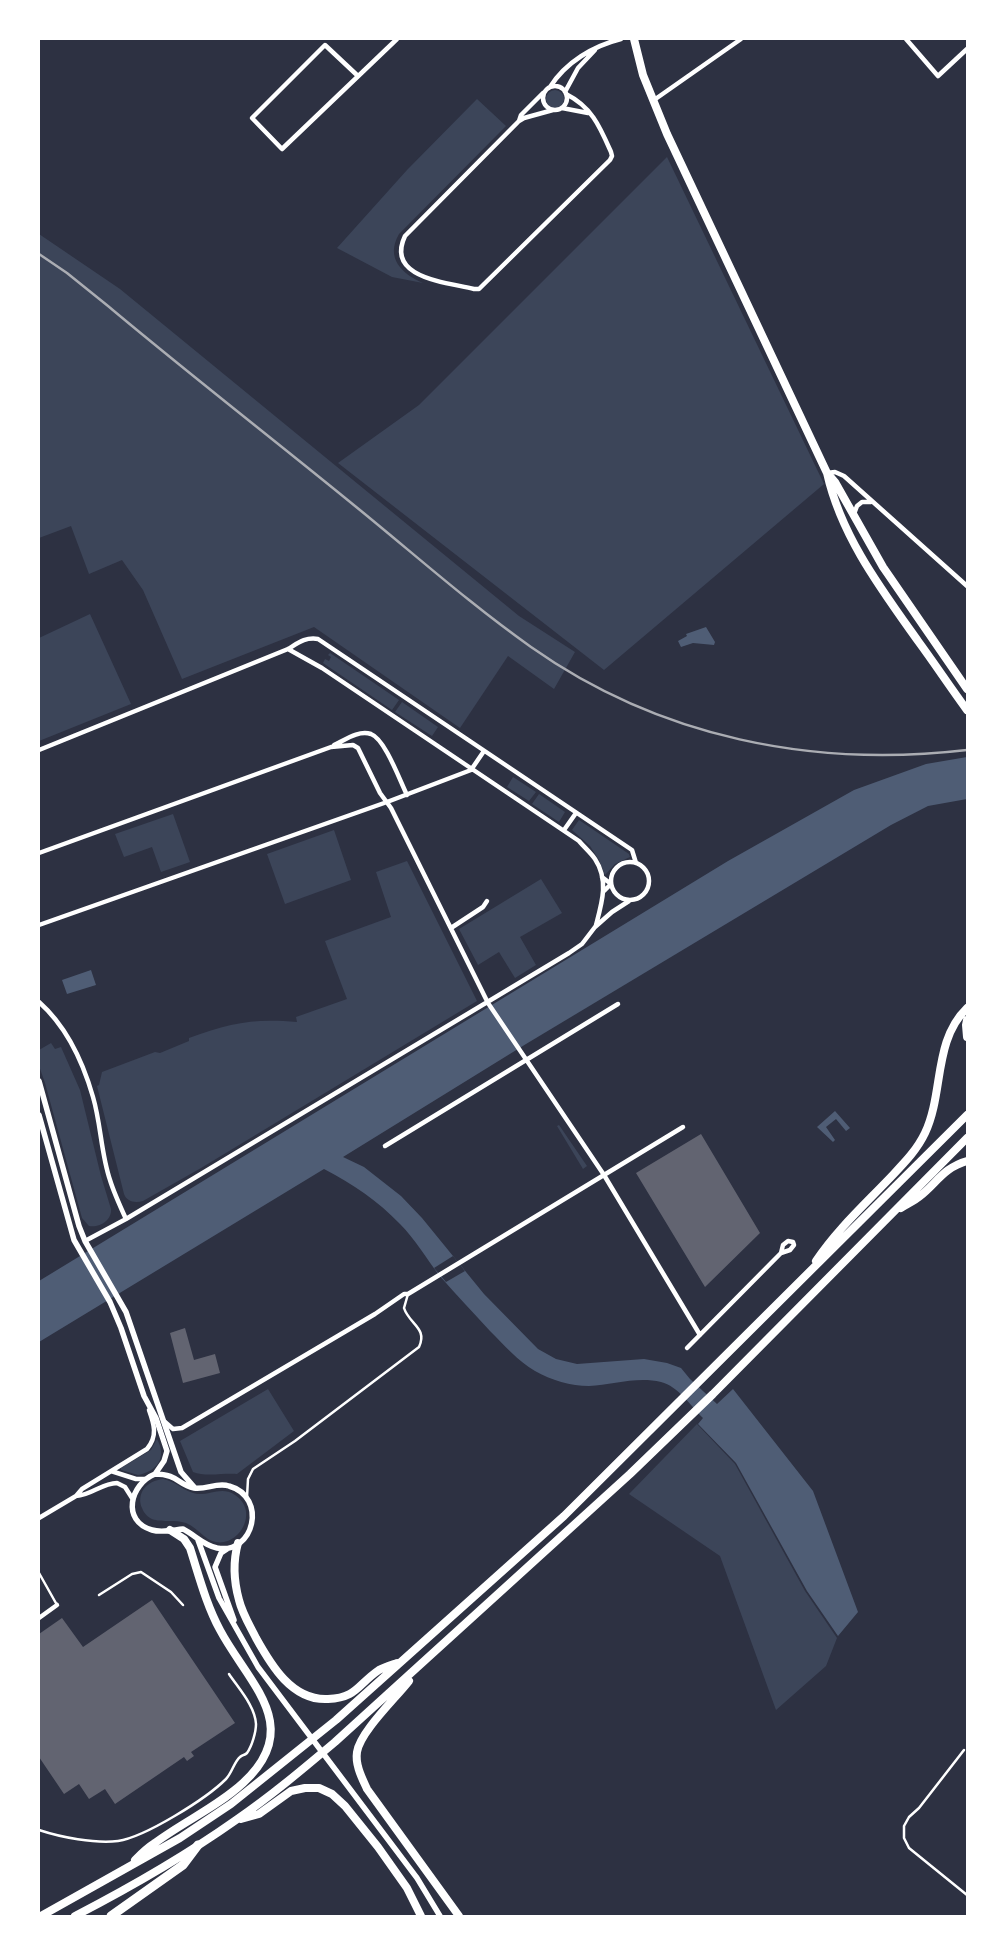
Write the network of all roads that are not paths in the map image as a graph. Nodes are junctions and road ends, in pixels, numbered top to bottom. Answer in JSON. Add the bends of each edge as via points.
{"nodes":[{"id":1,"x":397,"y":39,"type":"edge"},
{"id":2,"x":621,"y":39,"type":"edge"},
{"id":3,"x":634,"y":39,"type":"edge"},
{"id":4,"x":741,"y":39,"type":"edge"},
{"id":5,"x":906,"y":39,"type":"edge"},
{"id":6,"x":597,"y":47,"type":"junction"},
{"id":7,"x":967,"y":49,"type":"edge"},
{"id":8,"x":358,"y":76,"type":"junction"},
{"id":9,"x":550,"y":87,"type":"junction"},
{"id":10,"x":544,"y":93,"type":"junction"},
{"id":11,"x":566,"y":93,"type":"junction"},
{"id":12,"x":654,"y":100,"type":"junction"},
{"id":13,"x":562,"y":108,"type":"junction"},
{"id":14,"x":553,"y":110,"type":"junction"},
{"id":15,"x":590,"y":113,"type":"junction"},
{"id":16,"x":518,"y":121,"type":"junction"},
{"id":17,"x":827,"y":473,"type":"junction"},
{"id":18,"x":873,"y":503,"type":"junction"},
{"id":19,"x":854,"y":518,"type":"junction"},
{"id":20,"x":967,"y":586,"type":"edge"},
{"id":21,"x":288,"y":649,"type":"junction"},
{"id":22,"x":967,"y":689,"type":"edge"},
{"id":23,"x":967,"y":710,"type":"edge"},
{"id":24,"x":332,"y":747,"type":"junction"},
{"id":25,"x":39,"y":750,"type":"edge"},
{"id":26,"x":484,"y":751,"type":"junction"},
{"id":27,"x":471,"y":770,"type":"junction"},
{"id":28,"x":407,"y":795,"type":"junction"},
{"id":29,"x":387,"y":802,"type":"junction"},
{"id":30,"x":576,"y":813,"type":"junction"},
{"id":31,"x":564,"y":830,"type":"junction"},
{"id":32,"x":39,"y":852,"type":"edge"},
{"id":33,"x":636,"y":863,"type":"junction"},
{"id":34,"x":602,"y":877,"type":"junction"},
{"id":35,"x":611,"y":884,"type":"junction"},
{"id":36,"x":604,"y":891,"type":"junction"},
{"id":37,"x":487,"y":901,"type":"dead end"},
{"id":38,"x":628,"y":901,"type":"junction"},
{"id":39,"x":39,"y":925,"type":"edge"},
{"id":40,"x":451,"y":928,"type":"junction"},
{"id":41,"x":595,"y":928,"type":"junction"},
{"id":42,"x":39,"y":1002,"type":"edge"},
{"id":43,"x":488,"y":1003,"type":"junction"},
{"id":44,"x":618,"y":1004,"type":"dead end"},
{"id":45,"x":967,"y":1008,"type":"edge"},
{"id":46,"x":967,"y":1020,"type":"edge"},
{"id":47,"x":967,"y":1037,"type":"edge"},
{"id":48,"x":526,"y":1059,"type":"junction"},
{"id":49,"x":39,"y":1081,"type":"edge"},
{"id":50,"x":39,"y":1115,"type":"edge"},
{"id":51,"x":967,"y":1115,"type":"edge"},
{"id":52,"x":683,"y":1127,"type":"dead end"},
{"id":53,"x":967,"y":1138,"type":"edge"},
{"id":54,"x":384,"y":1146,"type":"dead end"},
{"id":55,"x":967,"y":1161,"type":"edge"},
{"id":56,"x":604,"y":1175,"type":"junction"},
{"id":57,"x":891,"y":1214,"type":"junction"},
{"id":58,"x":126,"y":1219,"type":"junction"},
{"id":59,"x":87,"y":1244,"type":"junction"},
{"id":60,"x":781,"y":1253,"type":"dead end"},
{"id":61,"x":808,"y":1275,"type":"junction"},
{"id":62,"x":408,"y":1294,"type":"junction"},
{"id":63,"x":700,"y":1335,"type":"junction"},
{"id":64,"x":687,"y":1348,"type":"dead end"},
{"id":65,"x":144,"y":1396,"type":"junction"},
{"id":66,"x":160,"y":1416,"type":"junction"},
{"id":67,"x":110,"y":1471,"type":"junction"},
{"id":68,"x":155,"y":1474,"type":"junction"},
{"id":69,"x":146,"y":1479,"type":"junction"},
{"id":70,"x":195,"y":1488,"type":"junction"},
{"id":71,"x":76,"y":1496,"type":"junction"},
{"id":72,"x":132,"y":1498,"type":"junction"},
{"id":73,"x":247,"y":1498,"type":"junction"},
{"id":74,"x":39,"y":1518,"type":"edge"},
{"id":75,"x":170,"y":1530,"type":"junction"},
{"id":76,"x":198,"y":1540,"type":"junction"},
{"id":77,"x":238,"y":1544,"type":"junction"},
{"id":78,"x":227,"y":1549,"type":"junction"},
{"id":79,"x":39,"y":1573,"type":"edge"},
{"id":80,"x":99,"y":1595,"type":"dead end"},
{"id":81,"x":57,"y":1605,"type":"joint"},
{"id":82,"x":183,"y":1605,"type":"dead end"},
{"id":83,"x":39,"y":1618,"type":"edge"},
{"id":84,"x":241,"y":1636,"type":"junction"},
{"id":85,"x":403,"y":1660,"type":"junction"},
{"id":86,"x":419,"y":1667,"type":"junction"},
{"id":87,"x":229,"y":1674,"type":"dead end"},
{"id":88,"x":964,"y":1750,"type":"dead end"},
{"id":89,"x":236,"y":1820,"type":"junction"},
{"id":90,"x":39,"y":1830,"type":"edge"},
{"id":91,"x":198,"y":1845,"type":"junction"},
{"id":92,"x":124,"y":1870,"type":"junction"},
{"id":93,"x":967,"y":1895,"type":"edge"},
{"id":94,"x":41,"y":1916,"type":"edge"},
{"id":95,"x":75,"y":1916,"type":"edge"},
{"id":96,"x":111,"y":1916,"type":"edge"},
{"id":97,"x":421,"y":1916,"type":"edge"},
{"id":98,"x":440,"y":1916,"type":"edge"},
{"id":99,"x":459,"y":1916,"type":"edge"}],
"edges":[{"from":1,"to":8,"type":"street"},
{"from":2,"to":6,"type":"street"},
{"from":3,"to":12,"type":"main road","via":[[643,75]]},
{"from":4,"to":12,"type":"street"},
{"from":5,"to":7,"type":"street","via":[[938,76]]},
{"from":6,"to":9,"type":"street","via":[[583,54]]},
{"from":6,"to":11,"type":"street","via":[[578,68]]},
{"from":8,"to":8,"type":"street","via":[[325,45],[252,118],[282,149]]},
{"from":9,"to":10,"type":"street"},
{"from":9,"to":11,"type":"street","via":[[560,87]]},
{"from":10,"to":14,"type":"street","via":[[544,104]]},
{"from":10,"to":16,"type":"street"},
{"from":11,"to":13,"type":"street"},
{"from":11,"to":15,"type":"street"},
{"from":12,"to":17,"type":"main road","via":[[667,134]]},
{"from":13,"to":14,"type":"street"},
{"from":13,"to":15,"type":"street"},
{"from":14,"to":16,"type":"street"},
{"from":15,"to":16,"type":"street","via":[[598,122],[611,152],[610,160],[485,285],[474,289],[418,274],[408,268],[400,253],[405,236]]},
{"from":17,"to":18,"type":"street","via":[[844,476]]},
{"from":17,"to":19,"type":"main road"},
{"from":17,"to":23,"type":"main road","via":[[845,525],[864,560]]},
{"from":18,"to":19,"type":"street","via":[[862,502],[854,511]]},
{"from":18,"to":20,"type":"street"},
{"from":19,"to":22,"type":"main road","via":[[883,567]]},
{"from":21,"to":25,"type":"street"},
{"from":21,"to":26,"type":"street","via":[[303,640],[318,640]]},
{"from":21,"to":27,"type":"street","via":[[322,668]]},
{"from":24,"to":28,"type":"street","via":[[351,736],[365,733],[377,737]]},
{"from":24,"to":29,"type":"street","via":[[353,745],[358,748]]},
{"from":24,"to":32,"type":"street"},
{"from":26,"to":27,"type":"street"},
{"from":26,"to":30,"type":"street"},
{"from":27,"to":28,"type":"street"},
{"from":27,"to":31,"type":"street"},
{"from":28,"to":29,"type":"street"},
{"from":29,"to":39,"type":"street"},
{"from":29,"to":40,"type":"street"},
{"from":30,"to":31,"type":"street"},
{"from":30,"to":33,"type":"street","via":[[632,850]]},
{"from":31,"to":34,"type":"street","via":[[595,860]]},
{"from":33,"to":35,"type":"street","via":[[618,867]]},
{"from":33,"to":38,"type":"street","via":[[646,870],[650,882],[645,894]]},
{"from":34,"to":35,"type":"street"},
{"from":34,"to":36,"type":"street"},
{"from":35,"to":36,"type":"street"},
{"from":35,"to":38,"type":"street","via":[[617,895]]},
{"from":36,"to":41,"type":"street"},
{"from":37,"to":40,"type":"street"},
{"from":38,"to":41,"type":"street"},
{"from":40,"to":43,"type":"street"},
{"from":41,"to":43,"type":"street","via":[[570,953]]},
{"from":42,"to":58,"type":"street","via":[[53,1014],[79,1059],[93,1097],[109,1180]]},
{"from":43,"to":48,"type":"street"},
{"from":43,"to":58,"type":"street"},
{"from":44,"to":48,"type":"street"},
{"from":45,"to":61,"type":"main road","via":[[945,1046],[925,1133],[912,1154],[830,1240]]},
{"from":46,"to":47,"type":"main road"},
{"from":48,"to":54,"type":"street"},
{"from":48,"to":56,"type":"street"},
{"from":49,"to":59,"type":"street","via":[[79,1226]]},
{"from":50,"to":65,"type":"street","via":[[74,1240],[110,1302]]},
{"from":51,"to":61,"type":"main road"},
{"from":52,"to":56,"type":"street"},
{"from":53,"to":57,"type":"main road"},
{"from":55,"to":57,"type":"main road","via":[[952,1166],[919,1197]]},
{"from":56,"to":62,"type":"street"},
{"from":56,"to":63,"type":"street"},
{"from":57,"to":86,"type":"main road","via":[[693,1414]]},
{"from":58,"to":59,"type":"street"},
{"from":59,"to":66,"type":"street","via":[[126,1312]]},
{"from":60,"to":63,"type":"street"},
{"from":61,"to":85,"type":"main road","via":[[564,1516]]},
{"from":62,"to":66,"type":"street","via":[[182,1428],[169,1427]]},
{"from":62,"to":73,"type":"lane","via":[[404,1308],[421,1332],[419,1347],[253,1469],[248,1479]]},
{"from":63,"to":64,"type":"street"},
{"from":65,"to":67,"type":"street","via":[[155,1435],[152,1444]]},
{"from":65,"to":68,"type":"street","via":[[167,1451]]},
{"from":66,"to":70,"type":"street","via":[[181,1472]]},
{"from":67,"to":69,"type":"street"},
{"from":67,"to":71,"type":"street"},
{"from":68,"to":69,"type":"street"},
{"from":68,"to":70,"type":"street","via":[[171,1475]]},
{"from":69,"to":72,"type":"street"},
{"from":70,"to":73,"type":"street","via":[[220,1484],[241,1491]]},
{"from":71,"to":72,"type":"street","via":[[87,1496],[110,1482],[125,1487]]},
{"from":71,"to":74,"type":"street"},
{"from":72,"to":75,"type":"street","via":[[133,1512],[139,1522],[150,1529]]},
{"from":73,"to":77,"type":"street","via":[[253,1512],[252,1523]]},
{"from":75,"to":76,"type":"street","via":[[184,1529]]},
{"from":75,"to":92,"type":"main road","via":[[184,1539],[190,1548],[214,1620],[263,1698],[269,1714],[270,1733],[267,1750],[258,1767],[242,1784],[154,1843]]},
{"from":76,"to":78,"type":"street"},
{"from":76,"to":84,"type":"street","via":[[219,1598]]},
{"from":77,"to":78,"type":"street"},
{"from":77,"to":85,"type":"main road","via":[[235,1564],[239,1602],[266,1655],[291,1686],[315,1698],[343,1697],[356,1691],[379,1670]]},
{"from":78,"to":84,"type":"street","via":[[221,1553],[215,1567]]},
{"from":79,"to":81,"type":"lane"},
{"from":80,"to":82,"type":"lane","via":[[140,1572],[171,1592]]},
{"from":81,"to":83,"type":"street"},
{"from":84,"to":98,"type":"street","via":[[258,1667],[417,1878]]},
{"from":85,"to":92,"type":"main road","via":[[336,1720],[231,1804]]},
{"from":86,"to":89,"type":"main road","via":[[336,1742]]},
{"from":86,"to":99,"type":"main road","via":[[371,1725],[357,1754],[367,1789]]},
{"from":87,"to":90,"type":"lane","via":[[251,1707],[256,1724],[254,1738],[246,1754],[240,1757],[226,1778],[171,1818],[133,1837],[99,1841]]},
{"from":88,"to":93,"type":"lane","via":[[909,1817],[904,1826],[904,1838],[909,1848]]},
{"from":89,"to":91,"type":"main road"},
{"from":89,"to":97,"type":"main road","via":[[259,1814],[291,1791],[319,1788],[332,1794],[378,1847],[407,1888]]},
{"from":91,"to":95,"type":"main road","via":[[132,1886]]},
{"from":91,"to":96,"type":"highway","via":[[183,1865]]},
{"from":92,"to":94,"type":"main road"}]}
